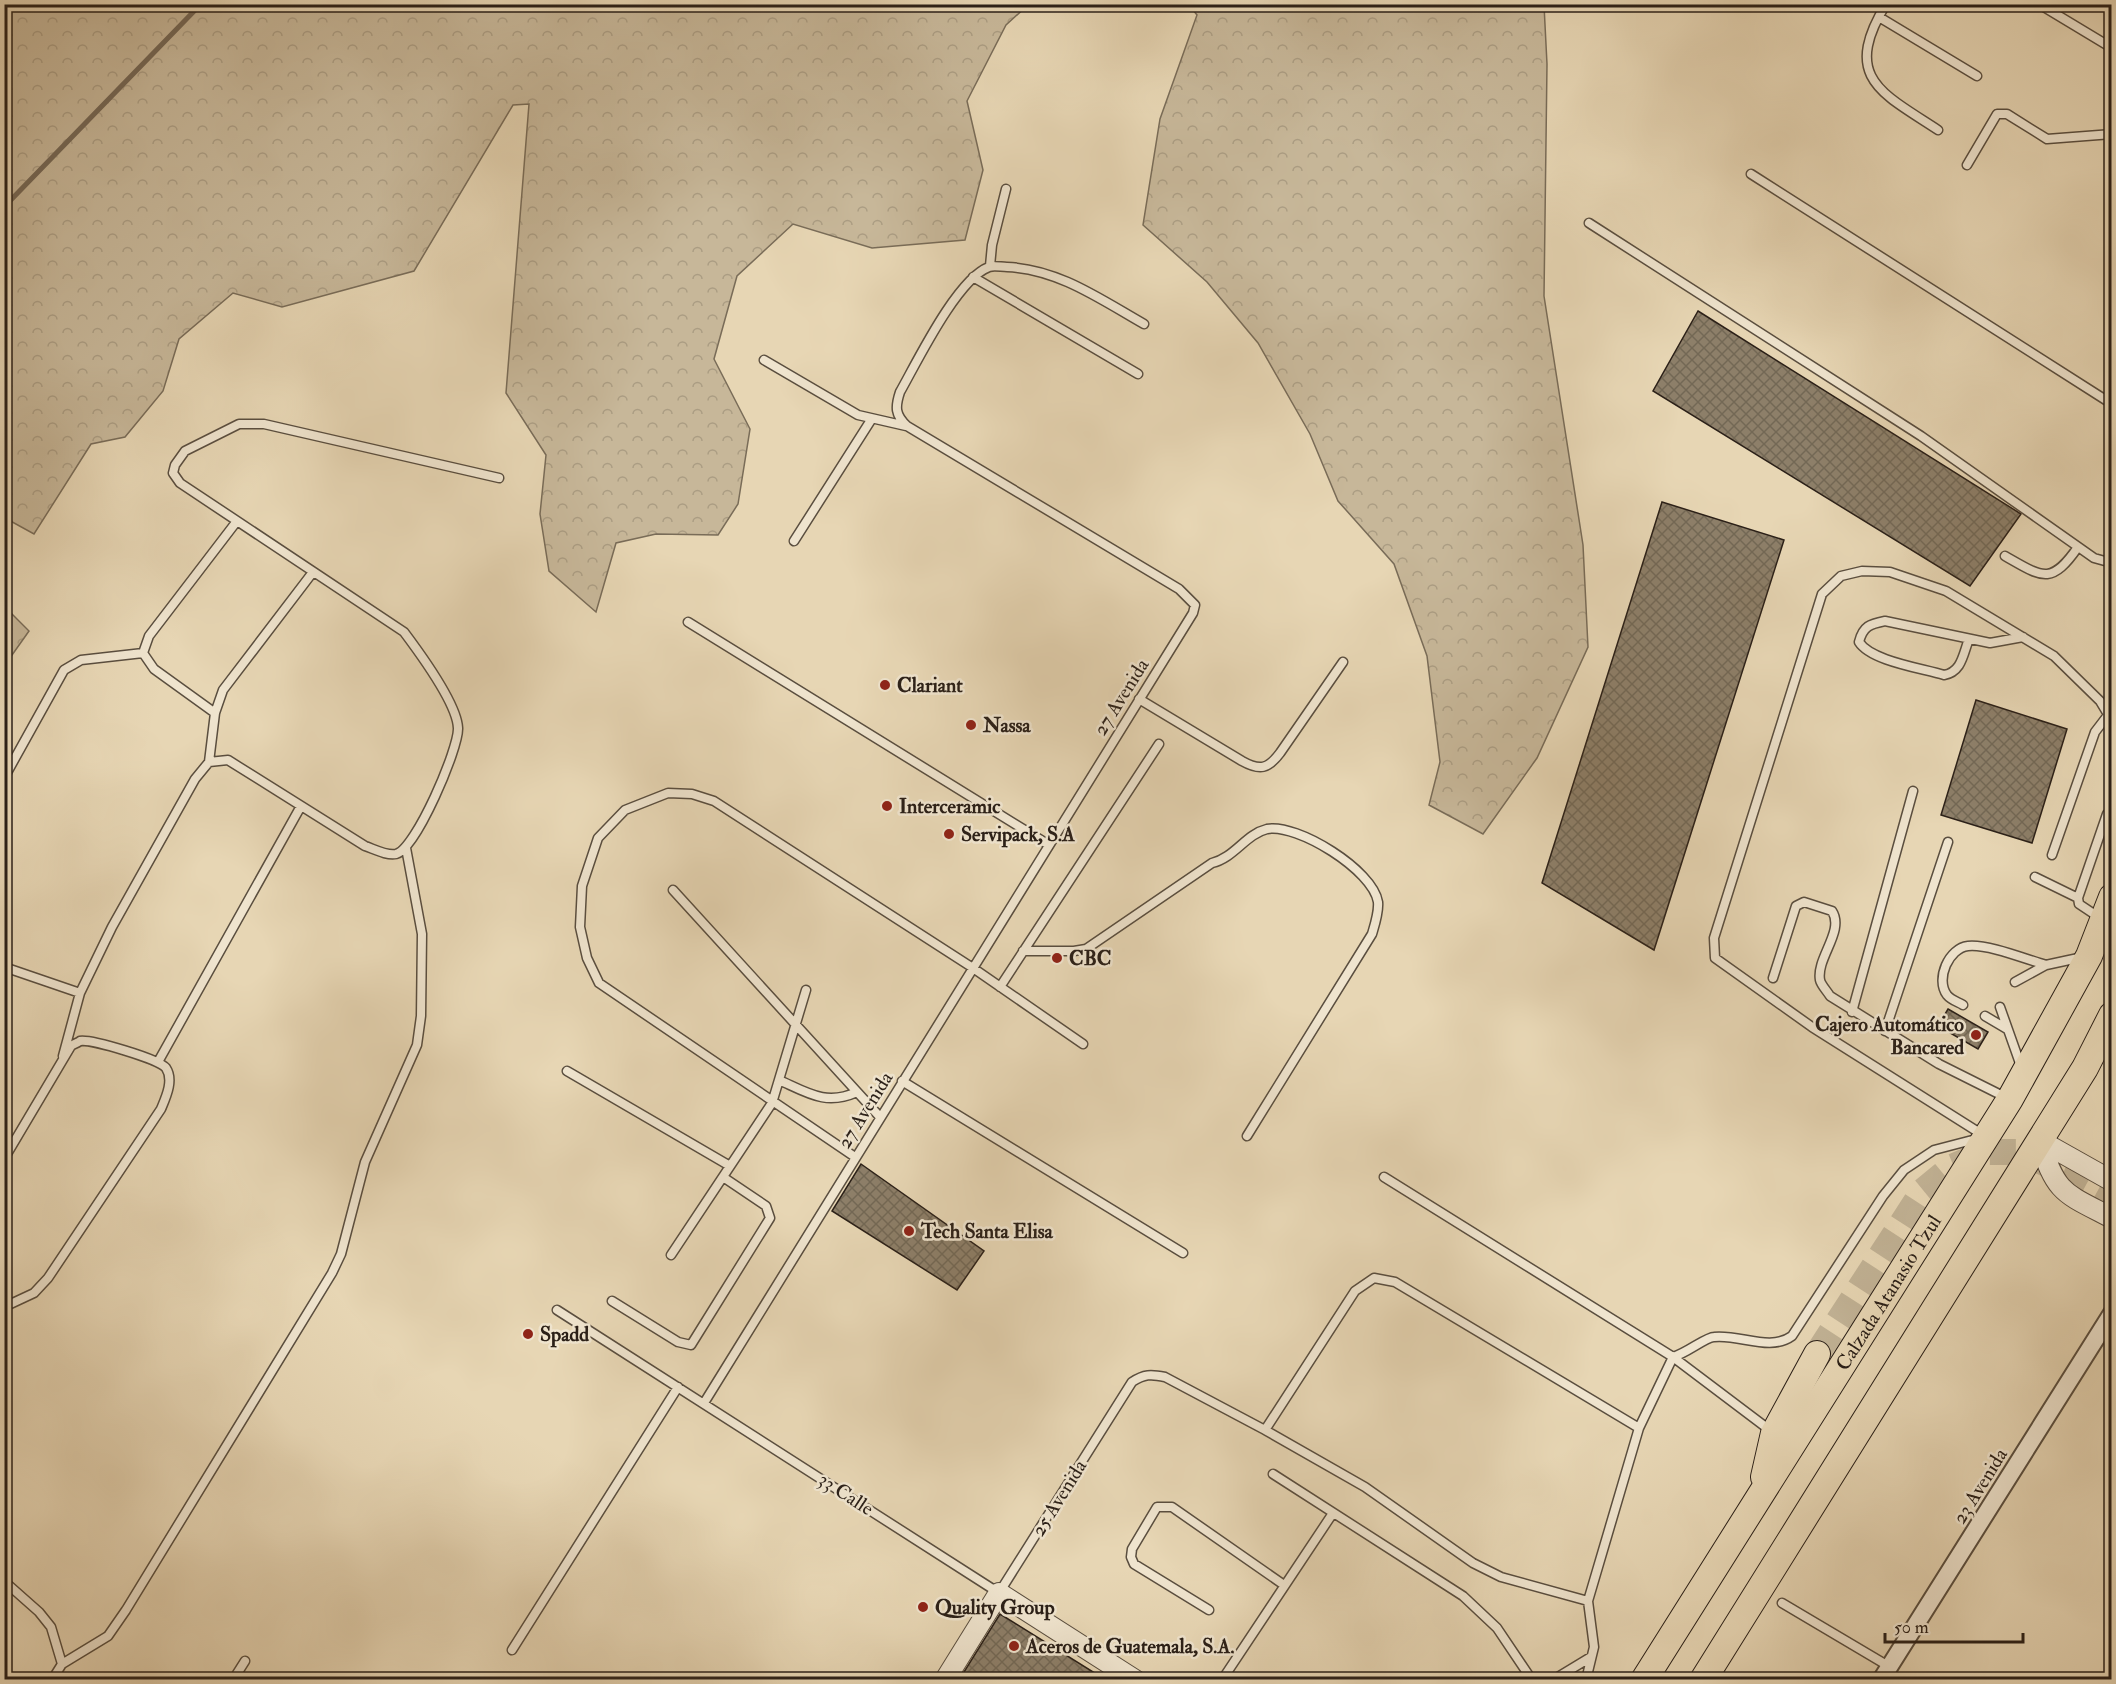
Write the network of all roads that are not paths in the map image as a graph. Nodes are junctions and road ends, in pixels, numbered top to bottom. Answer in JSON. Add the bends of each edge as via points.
{"nodes":[{"id":1,"x":1887,"y":4,"type":"edge"},
{"id":2,"x":2039,"y":4,"type":"edge"},
{"id":3,"x":1879,"y":17,"type":"junction"},
{"id":4,"x":2112,"y":48,"type":"edge"},
{"id":5,"x":1977,"y":76,"type":"dead end"},
{"id":6,"x":1938,"y":130,"type":"dead end"},
{"id":7,"x":2112,"y":134,"type":"edge"},
{"id":8,"x":1966,"y":165,"type":"dead end"},
{"id":9,"x":1750,"y":174,"type":"dead end"},
{"id":10,"x":1006,"y":189,"type":"dead end"},
{"id":11,"x":1589,"y":223,"type":"dead end"},
{"id":12,"x":990,"y":266,"type":"junction"},
{"id":13,"x":974,"y":277,"type":"junction"},
{"id":14,"x":1144,"y":324,"type":"dead end"},
{"id":15,"x":764,"y":360,"type":"dead end"},
{"id":16,"x":1138,"y":374,"type":"dead end"},
{"id":17,"x":2112,"y":404,"type":"edge"},
{"id":18,"x":871,"y":420,"type":"junction"},
{"id":19,"x":907,"y":426,"type":"junction"},
{"id":20,"x":499,"y":478,"type":"dead end"},
{"id":21,"x":237,"y":521,"type":"junction"},
{"id":22,"x":794,"y":542,"type":"dead end"},
{"id":23,"x":2078,"y":547,"type":"junction"},
{"id":24,"x":2005,"y":556,"type":"dead end"},
{"id":25,"x":2112,"y":563,"type":"edge"},
{"id":26,"x":313,"y":572,"type":"junction"},
{"id":27,"x":688,"y":622,"type":"dead end"},
{"id":28,"x":2023,"y":637,"type":"junction"},
{"id":29,"x":1969,"y":639,"type":"junction"},
{"id":30,"x":143,"y":653,"type":"junction"},
{"id":31,"x":1343,"y":662,"type":"dead end"},
{"id":32,"x":1139,"y":699,"type":"junction"},
{"id":33,"x":215,"y":713,"type":"junction"},
{"id":34,"x":2110,"y":718,"type":"edge"},
{"id":35,"x":1159,"y":744,"type":"dead end"},
{"id":36,"x":208,"y":762,"type":"junction"},
{"id":37,"x":4,"y":778,"type":"edge"},
{"id":38,"x":1913,"y":791,"type":"dead end"},
{"id":39,"x":301,"y":806,"type":"junction"},
{"id":40,"x":2112,"y":811,"type":"edge"},
{"id":41,"x":1948,"y":842,"type":"dead end"},
{"id":42,"x":1049,"y":845,"type":"junction"},
{"id":43,"x":406,"y":848,"type":"junction"},
{"id":44,"x":2052,"y":855,"type":"dead end"},
{"id":45,"x":2034,"y":877,"type":"dead end"},
{"id":46,"x":673,"y":890,"type":"dead end"},
{"id":47,"x":2078,"y":898,"type":"junction"},
{"id":48,"x":2107,"y":908,"type":"edge"},
{"id":49,"x":1023,"y":951,"type":"junction"},
{"id":50,"x":2089,"y":956,"type":"junction"},
{"id":51,"x":2046,"y":965,"type":"junction"},
{"id":52,"x":4,"y":967,"type":"edge"},
{"id":53,"x":973,"y":968,"type":"junction"},
{"id":54,"x":1773,"y":978,"type":"dead end"},
{"id":55,"x":2015,"y":982,"type":"dead end"},
{"id":56,"x":1000,"y":987,"type":"junction"},
{"id":57,"x":806,"y":990,"type":"dead end"},
{"id":58,"x":80,"y":993,"type":"junction"},
{"id":59,"x":1963,"y":1005,"type":"dead end"},
{"id":60,"x":2000,"y":1008,"type":"dead end"},
{"id":61,"x":1852,"y":1012,"type":"junction"},
{"id":62,"x":2112,"y":1015,"type":"edge"},
{"id":63,"x":1985,"y":1016,"type":"dead end"},
{"id":64,"x":796,"y":1025,"type":"junction"},
{"id":65,"x":2007,"y":1029,"type":"junction"},
{"id":66,"x":1885,"y":1031,"type":"junction"},
{"id":67,"x":1083,"y":1044,"type":"dead end"},
{"id":68,"x":63,"y":1056,"type":"junction"},
{"id":69,"x":158,"y":1062,"type":"junction"},
{"id":70,"x":567,"y":1071,"type":"dead end"},
{"id":71,"x":2024,"y":1074,"type":"junction"},
{"id":72,"x":779,"y":1080,"type":"junction"},
{"id":73,"x":902,"y":1081,"type":"junction"},
{"id":74,"x":857,"y":1092,"type":"junction"},
{"id":75,"x":2010,"y":1099,"type":"junction"},
{"id":76,"x":772,"y":1103,"type":"junction"},
{"id":77,"x":880,"y":1117,"type":"junction"},
{"id":78,"x":1247,"y":1136,"type":"dead end"},
{"id":79,"x":1986,"y":1137,"type":"junction"},
{"id":80,"x":2038,"y":1140,"type":"junction"},
{"id":81,"x":855,"y":1157,"type":"junction"},
{"id":82,"x":4,"y":1159,"type":"edge"},
{"id":83,"x":730,"y":1166,"type":"junction"},
{"id":84,"x":723,"y":1177,"type":"junction"},
{"id":85,"x":1384,"y":1177,"type":"dead end"},
{"id":86,"x":2112,"y":1181,"type":"edge"},
{"id":87,"x":2112,"y":1218,"type":"edge"},
{"id":88,"x":1184,"y":1252,"type":"dead end"},
{"id":89,"x":671,"y":1255,"type":"dead end"},
{"id":90,"x":612,"y":1301,"type":"dead end"},
{"id":91,"x":4,"y":1307,"type":"edge"},
{"id":92,"x":557,"y":1310,"type":"dead end"},
{"id":93,"x":2112,"y":1313,"type":"edge"},
{"id":94,"x":1817,"y":1354,"type":"tunnel mouth"},
{"id":95,"x":1673,"y":1357,"type":"junction"},
{"id":96,"x":678,"y":1388,"type":"junction"},
{"id":97,"x":704,"y":1403,"type":"junction"},
{"id":98,"x":1639,"y":1428,"type":"junction"},
{"id":99,"x":1265,"y":1430,"type":"junction"},
{"id":100,"x":1774,"y":1433,"type":"junction"},
{"id":101,"x":1273,"y":1474,"type":"dead end"},
{"id":102,"x":1760,"y":1495,"type":"junction"},
{"id":103,"x":1333,"y":1513,"type":"junction"},
{"id":104,"x":4,"y":1581,"type":"edge"},
{"id":105,"x":1284,"y":1585,"type":"junction"},
{"id":106,"x":999,"y":1593,"type":"junction"},
{"id":107,"x":1588,"y":1602,"type":"junction"},
{"id":108,"x":1782,"y":1603,"type":"dead end"},
{"id":109,"x":1209,"y":1611,"type":"dead end"},
{"id":110,"x":1687,"y":1611,"type":"junction"},
{"id":111,"x":512,"y":1650,"type":"dead end"},
{"id":112,"x":1591,"y":1657,"type":"junction"},
{"id":113,"x":245,"y":1660,"type":"dead end"},
{"id":114,"x":62,"y":1664,"type":"junction"},
{"id":115,"x":1886,"y":1673,"type":"edge"},
{"id":116,"x":52,"y":1680,"type":"edge"},
{"id":117,"x":233,"y":1680,"type":"edge"},
{"id":118,"x":945,"y":1680,"type":"edge"},
{"id":119,"x":1135,"y":1680,"type":"edge"},
{"id":120,"x":1222,"y":1680,"type":"edge"},
{"id":121,"x":1532,"y":1680,"type":"edge"},
{"id":122,"x":1553,"y":1680,"type":"edge"},
{"id":123,"x":1586,"y":1680,"type":"edge"},
{"id":124,"x":1625,"y":1680,"type":"edge"},
{"id":125,"x":1644,"y":1680,"type":"edge"},
{"id":126,"x":1703,"y":1680,"type":"edge"}],
"edges":[{"from":1,"to":3,"type":"lane"},
{"from":2,"to":4,"type":"lane"},
{"from":3,"to":5,"type":"lane"},
{"from":3,"to":6,"type":"lane","via":[[1868,49],[1867,65],[1874,84]]},
{"from":7,"to":8,"type":"lane","via":[[2047,139],[2007,114],[1997,114]]},
{"from":9,"to":17,"type":"lane"},
{"from":10,"to":12,"type":"lane"},
{"from":11,"to":23,"type":"lane","via":[[1922,436]]},
{"from":12,"to":13,"type":"lane"},
{"from":12,"to":14,"type":"lane","via":[[1054,274]]},
{"from":13,"to":16,"type":"lane"},
{"from":13,"to":19,"type":"lane","via":[[936,328],[900,392],[897,417]]},
{"from":15,"to":18,"type":"lane"},
{"from":18,"to":19,"type":"lane"},
{"from":18,"to":22,"type":"lane"},
{"from":19,"to":32,"type":"lane","name":"27 Avenida","via":[[1192,600],[1193,613]]},
{"from":20,"to":21,"type":"lane","via":[[264,424],[239,424],[185,451],[172,473],[180,483]]},
{"from":21,"to":26,"type":"lane"},
{"from":21,"to":30,"type":"lane","via":[[149,636]]},
{"from":23,"to":24,"type":"lane","via":[[2067,563],[2050,576],[2041,576]]},
{"from":23,"to":25,"type":"lane","via":[[2094,558]]},
{"from":26,"to":33,"type":"lane","via":[[223,690]]},
{"from":26,"to":43,"type":"lane","via":[[404,632],[430,665],[458,726],[455,750]]},
{"from":27,"to":42,"type":"lane"},
{"from":28,"to":29,"type":"lane","via":[[1990,643]]},
{"from":28,"to":34,"type":"lane","via":[[2054,656],[2100,701]]},
{"from":28,"to":79,"type":"lane","via":[[1946,591],[1890,572],[1862,571],[1842,576],[1822,594],[1714,938],[1715,958],[1728,969]]},
{"from":29,"to":29,"type":"lane","via":[[1885,621],[1869,624],[1861,632],[1859,642],[1864,650],[1881,657],[1944,675],[1959,668]]},
{"from":30,"to":33,"type":"lane","via":[[154,669]]},
{"from":30,"to":37,"type":"lane","via":[[81,660],[64,670]]},
{"from":31,"to":32,"type":"lane","via":[[1270,766],[1260,769]]},
{"from":32,"to":42,"type":"lane","name":"27 Avenida"},
{"from":33,"to":36,"type":"lane"},
{"from":34,"to":44,"type":"lane","via":[[2095,732]]},
{"from":35,"to":49,"type":"lane"},
{"from":36,"to":39,"type":"lane","via":[[228,760]]},
{"from":36,"to":58,"type":"lane","via":[[112,927]]},
{"from":38,"to":61,"type":"lane"},
{"from":39,"to":43,"type":"lane","via":[[365,846],[397,854]]},
{"from":39,"to":69,"type":"lane"},
{"from":40,"to":47,"type":"lane"},
{"from":41,"to":66,"type":"lane"},
{"from":42,"to":53,"type":"lane","name":"27 Avenida"},
{"from":43,"to":114,"type":"lane","via":[[422,934],[417,1045],[365,1162],[332,1273],[126,1610],[108,1636]]},
{"from":45,"to":47,"type":"lane"},
{"from":46,"to":64,"type":"lane"},
{"from":47,"to":48,"type":"lane","via":[[2084,909]]},
{"from":48,"to":50,"type":"main road","name":"Calzada Atanasio Tzul"},
{"from":49,"to":56,"type":"lane"},
{"from":49,"to":78,"type":"lane","via":[[1086,949],[1265,829],[1291,830],[1341,857],[1368,881],[1378,901],[1372,934]]},
{"from":50,"to":51,"type":"lane"},
{"from":50,"to":71,"type":"main road","name":"Calzada Atanasio Tzul"},
{"from":51,"to":55,"type":"lane"},
{"from":51,"to":59,"type":"lane","via":[[1980,947],[1963,947],[1951,959],[1942,978],[1947,995]]},
{"from":52,"to":58,"type":"lane"},
{"from":53,"to":56,"type":"lane"},
{"from":53,"to":73,"type":"lane","name":"27 Avenida"},
{"from":53,"to":76,"type":"lane","via":[[714,801],[692,794],[668,793],[625,810],[598,838],[582,886],[580,927],[587,958],[599,983]]},
{"from":54,"to":61,"type":"lane","via":[[1796,906],[1804,902],[1832,911],[1836,924],[1821,963],[1820,981],[1830,996]]},
{"from":56,"to":67,"type":"lane"},
{"from":57,"to":64,"type":"lane"},
{"from":58,"to":68,"type":"lane"},
{"from":60,"to":65,"type":"lane"},
{"from":61,"to":66,"type":"lane"},
{"from":62,"to":80,"type":"main road","via":[[2085,1068]]},
{"from":63,"to":65,"type":"lane"},
{"from":64,"to":72,"type":"lane"},
{"from":64,"to":74,"type":"lane"},
{"from":65,"to":71,"type":"lane"},
{"from":66,"to":75,"type":"lane","via":[[1939,1064]]},
{"from":68,"to":69,"type":"lane","via":[[79,1041]]},
{"from":68,"to":82,"type":"lane"},
{"from":69,"to":91,"type":"lane","via":[[166,1068],[169,1079],[161,1109],[48,1278],[34,1293]]},
{"from":70,"to":83,"type":"lane"},
{"from":71,"to":75,"type":"main road","name":"Calzada Atanasio Tzul"},
{"from":72,"to":74,"type":"lane","via":[[828,1100],[841,1100]]},
{"from":72,"to":76,"type":"lane"},
{"from":73,"to":77,"type":"lane","name":"27 Avenida"},
{"from":73,"to":88,"type":"lane"},
{"from":74,"to":77,"type":"lane"},
{"from":75,"to":79,"type":"main road","name":"Calzada Atanasio Tzul"},
{"from":76,"to":81,"type":"lane"},
{"from":76,"to":83,"type":"lane"},
{"from":77,"to":81,"type":"lane","name":"27 Avenida"},
{"from":79,"to":95,"type":"lane","via":[[1934,1150],[1904,1170],[1792,1336],[1783,1343],[1712,1336],[1688,1353]]},
{"from":79,"to":102,"type":"main road","name":"Calzada Atanasio Tzul"},
{"from":80,"to":86,"type":"street"},
{"from":80,"to":87,"type":"street","via":[[2057,1184],[2068,1195]]},
{"from":80,"to":126,"type":"main road"},
{"from":81,"to":97,"type":"lane","name":"27 Avenida"},
{"from":83,"to":84,"type":"lane"},
{"from":84,"to":89,"type":"lane"},
{"from":84,"to":90,"type":"lane","via":[[766,1206],[770,1218],[694,1341],[688,1345],[678,1342]]},
{"from":85,"to":95,"type":"lane"},
{"from":92,"to":96,"type":"lane","name":"33 Calle"},
{"from":93,"to":115,"type":"street","name":"23 Avenida"},
{"from":94,"to":100,"type":"main road"},
{"from":95,"to":98,"type":"lane"},
{"from":95,"to":100,"type":"lane"},
{"from":96,"to":97,"type":"lane","name":"33 Calle"},
{"from":96,"to":111,"type":"lane"},
{"from":97,"to":106,"type":"lane","name":"33 Calle"},
{"from":98,"to":99,"type":"lane","via":[[1395,1282],[1374,1278],[1355,1291]]},
{"from":98,"to":107,"type":"lane"},
{"from":99,"to":106,"type":"lane","name":"25 Avenida","via":[[1165,1377],[1150,1374],[1132,1382]]},
{"from":99,"to":107,"type":"lane","name":"25 Avenida","via":[[1365,1487],[1473,1563]]},
{"from":100,"to":102,"type":"main road"},
{"from":101,"to":103,"type":"lane"},
{"from":102,"to":110,"type":"main road","name":"Calzada Atanasio Tzul"},
{"from":103,"to":105,"type":"lane"},
{"from":103,"to":121,"type":"lane","via":[[1463,1596],[1497,1628]]},
{"from":104,"to":114,"type":"lane","via":[[51,1627]]},
{"from":105,"to":109,"type":"lane","via":[[1172,1508],[1157,1507],[1132,1549],[1134,1564]]},
{"from":105,"to":120,"type":"lane"},
{"from":106,"to":118,"type":"street","name":"25 Avenida"},
{"from":106,"to":119,"type":"street","name":"33 Calle"},
{"from":107,"to":112,"type":"lane","via":[[1594,1647]]},
{"from":108,"to":115,"type":"lane"},
{"from":110,"to":124,"type":"main road","via":[[1655,1633]]},
{"from":110,"to":125,"type":"main road","name":"Calzada Atanasio Tzul"},
{"from":112,"to":122,"type":"lane"},
{"from":112,"to":123,"type":"lane"},
{"from":113,"to":117,"type":"lane"},
{"from":114,"to":116,"type":"lane"}]}
